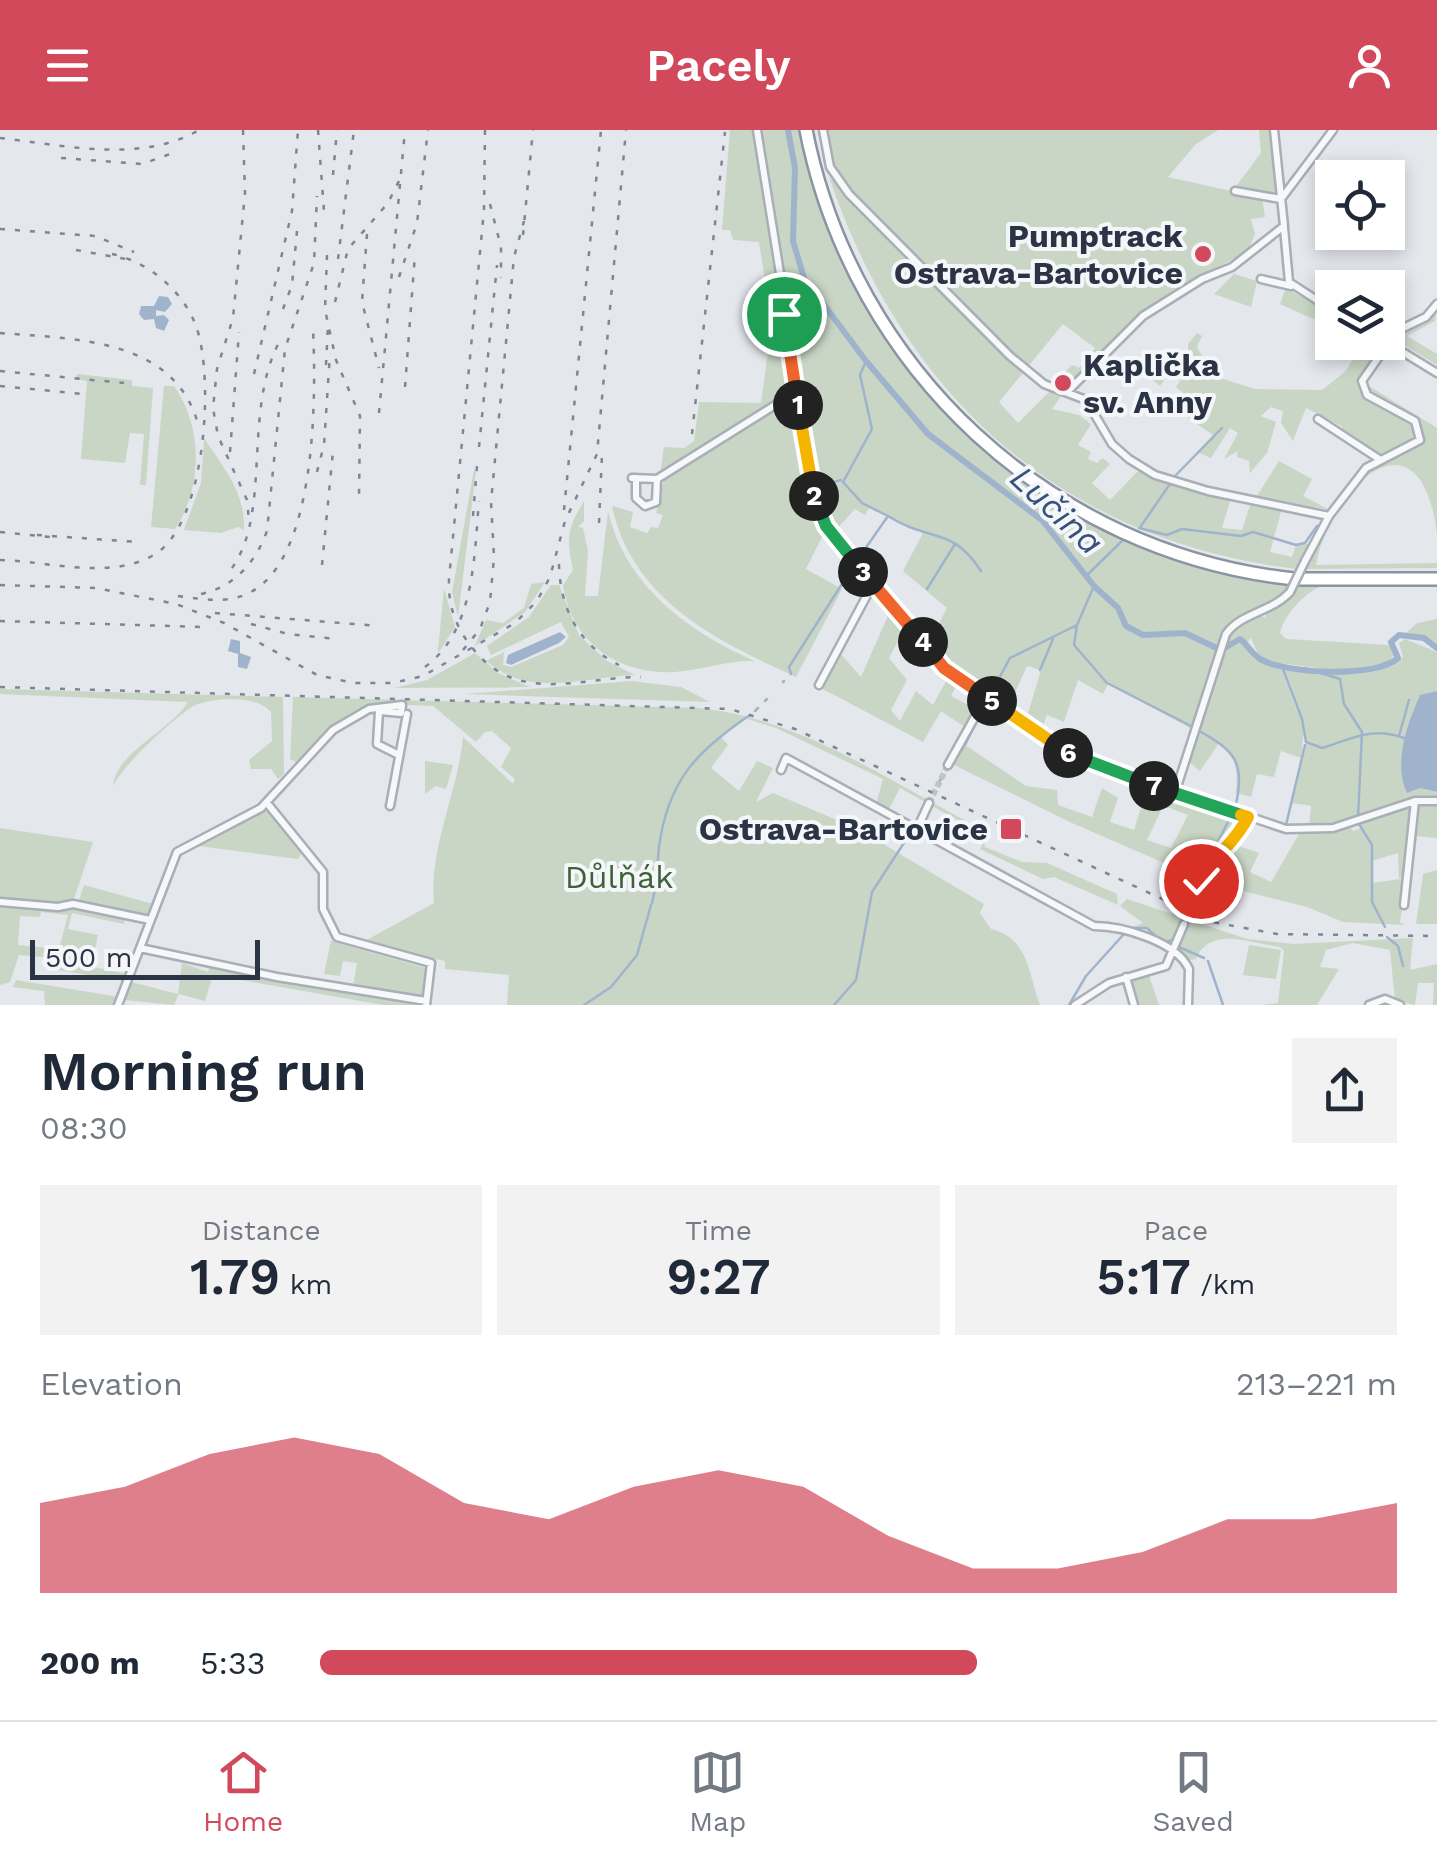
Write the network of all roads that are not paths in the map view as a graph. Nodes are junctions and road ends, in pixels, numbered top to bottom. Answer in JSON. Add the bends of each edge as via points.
{"nodes":[{"id":1,"x":756,"y":130,"type":"edge"},
{"id":2,"x":810,"y":130,"type":"edge"},
{"id":3,"x":823,"y":130,"type":"edge"},
{"id":4,"x":1274,"y":130,"type":"edge"},
{"id":5,"x":1333,"y":130,"type":"edge"},
{"id":6,"x":1234,"y":191,"type":"dead end"},
{"id":7,"x":1282,"y":199,"type":"junction"},
{"id":8,"x":1284,"y":226,"type":"junction"},
{"id":9,"x":1261,"y":280,"type":"dead end"},
{"id":10,"x":1292,"y":286,"type":"junction"},
{"id":11,"x":1315,"y":300,"type":"edge"},
{"id":12,"x":1437,"y":304,"type":"edge"},
{"id":13,"x":1405,"y":329,"type":"edge"},
{"id":14,"x":1405,"y":354,"type":"edge"},
{"id":15,"x":1375,"y":360,"type":"edge"},
{"id":16,"x":1437,"y":373,"type":"edge"},
{"id":17,"x":1068,"y":390,"type":"junction"},
{"id":18,"x":796,"y":392,"type":"junction"},
{"id":19,"x":1318,"y":420,"type":"dead end"},
{"id":20,"x":1379,"y":458,"type":"junction"},
{"id":21,"x":657,"y":479,"type":"junction"},
{"id":22,"x":1329,"y":516,"type":"junction"},
{"id":23,"x":1297,"y":576,"type":"junction"},
{"id":24,"x":1437,"y":576,"type":"edge"},
{"id":25,"x":873,"y":584,"type":"junction"},
{"id":26,"x":819,"y":685,"type":"dead end"},
{"id":27,"x":986,"y":697,"type":"junction"},
{"id":28,"x":369,"y":708,"type":"junction"},
{"id":29,"x":379,"y":711,"type":"junction"},
{"id":30,"x":407,"y":714,"type":"dead end"},
{"id":31,"x":398,"y":754,"type":"junction"},
{"id":32,"x":287,"y":764,"type":"dead end"},
{"id":33,"x":948,"y":765,"type":"tunnel mouth"},
{"id":34,"x":781,"y":770,"type":"dead end"},
{"id":35,"x":288,"y":776,"type":"junction"},
{"id":36,"x":1176,"y":793,"type":"junction"},
{"id":37,"x":1415,"y":801,"type":"junction"},
{"id":38,"x":1437,"y":801,"type":"edge"},
{"id":39,"x":267,"y":803,"type":"junction"},
{"id":40,"x":930,"y":803,"type":"tunnel mouth"},
{"id":41,"x":390,"y":806,"type":"dead end"},
{"id":42,"x":1248,"y":817,"type":"junction"},
{"id":43,"x":917,"y":829,"type":"junction"},
{"id":44,"x":1201,"y":881,"type":"tunnel mouth"},
{"id":45,"x":0,"y":902,"type":"edge"},
{"id":46,"x":1404,"y":906,"type":"dead end"},
{"id":47,"x":150,"y":920,"type":"junction"},
{"id":48,"x":1184,"y":924,"type":"tunnel mouth"},
{"id":49,"x":1175,"y":946,"type":"junction"},
{"id":50,"x":140,"y":948,"type":"junction"},
{"id":51,"x":1126,"y":977,"type":"junction"},
{"id":52,"x":426,"y":1003,"type":"edge"},
{"id":53,"x":118,"y":1005,"type":"edge"},
{"id":54,"x":1076,"y":1005,"type":"edge"},
{"id":55,"x":1134,"y":1005,"type":"edge"},
{"id":56,"x":1188,"y":1005,"type":"edge"},
{"id":57,"x":1370,"y":1005,"type":"edge"},
{"id":58,"x":1400,"y":1005,"type":"edge"}],
"edges":[{"from":1,"to":18,"type":"street"},
{"from":2,"to":23,"type":"highway","via":[[828,211],[871,306],[916,372],[973,434],[1051,494],[1125,535],[1204,562]]},
{"from":3,"to":17,"type":"street","via":[[830,167],[850,194],[1010,356],[1044,384]]},
{"from":4,"to":7,"type":"street"},
{"from":5,"to":7,"type":"street"},
{"from":6,"to":7,"type":"street"},
{"from":7,"to":8,"type":"street"},
{"from":8,"to":10,"type":"street"},
{"from":8,"to":17,"type":"street","via":[[1232,266],[1143,316]]},
{"from":9,"to":10,"type":"street"},
{"from":10,"to":11,"type":"street"},
{"from":12,"to":13,"type":"street"},
{"from":14,"to":16,"type":"street"},
{"from":15,"to":20,"type":"street","via":[[1362,388],[1412,418],[1421,435],[1412,448]]},
{"from":17,"to":22,"type":"street","via":[[1096,412],[1112,444],[1155,475]]},
{"from":18,"to":21,"type":"street"},
{"from":18,"to":25,"type":"street","via":[[821,515]]},
{"from":19,"to":20,"type":"street"},
{"from":20,"to":22,"type":"street"},
{"from":21,"to":21,"type":"street","via":[[634,478],[644,506],[656,502]]},
{"from":22,"to":23,"type":"street"},
{"from":23,"to":24,"type":"highway"},
{"from":23,"to":36,"type":"street","via":[[1278,602],[1239,621],[1224,640]]},
{"from":25,"to":26,"type":"street"},
{"from":25,"to":27,"type":"street","via":[[944,668]]},
{"from":27,"to":33,"type":"street"},
{"from":27,"to":36,"type":"street","via":[[1076,758]]},
{"from":28,"to":29,"type":"street"},
{"from":28,"to":29,"type":"street","via":[[402,705],[401,713]]},
{"from":28,"to":35,"type":"street","via":[[333,730]]},
{"from":29,"to":31,"type":"street","via":[[377,742]]},
{"from":30,"to":31,"type":"street"},
{"from":31,"to":41,"type":"street"},
{"from":32,"to":35,"type":"street"},
{"from":34,"to":43,"type":"street","via":[[786,758]]},
{"from":35,"to":39,"type":"street"},
{"from":36,"to":42,"type":"street"},
{"from":37,"to":38,"type":"street"},
{"from":37,"to":42,"type":"street","via":[[1333,828],[1286,829]]},
{"from":37,"to":46,"type":"street"},
{"from":39,"to":47,"type":"street","via":[[176,852]]},
{"from":39,"to":52,"type":"street","via":[[323,872],[323,909],[337,937],[431,964]]},
{"from":40,"to":43,"type":"street"},
{"from":42,"to":44,"type":"street","via":[[1236,842]]},
{"from":43,"to":49,"type":"street","via":[[1094,926]]},
{"from":45,"to":47,"type":"street","via":[[75,904]]},
{"from":47,"to":50,"type":"street"},
{"from":48,"to":49,"type":"street"},
{"from":49,"to":51,"type":"street","via":[[1166,966]]},
{"from":49,"to":56,"type":"street","via":[[1189,969]]},
{"from":50,"to":52,"type":"street"},
{"from":50,"to":53,"type":"street"},
{"from":51,"to":54,"type":"street"},
{"from":51,"to":55,"type":"street"},
{"from":57,"to":58,"type":"street","via":[[1385,999]]}]}
